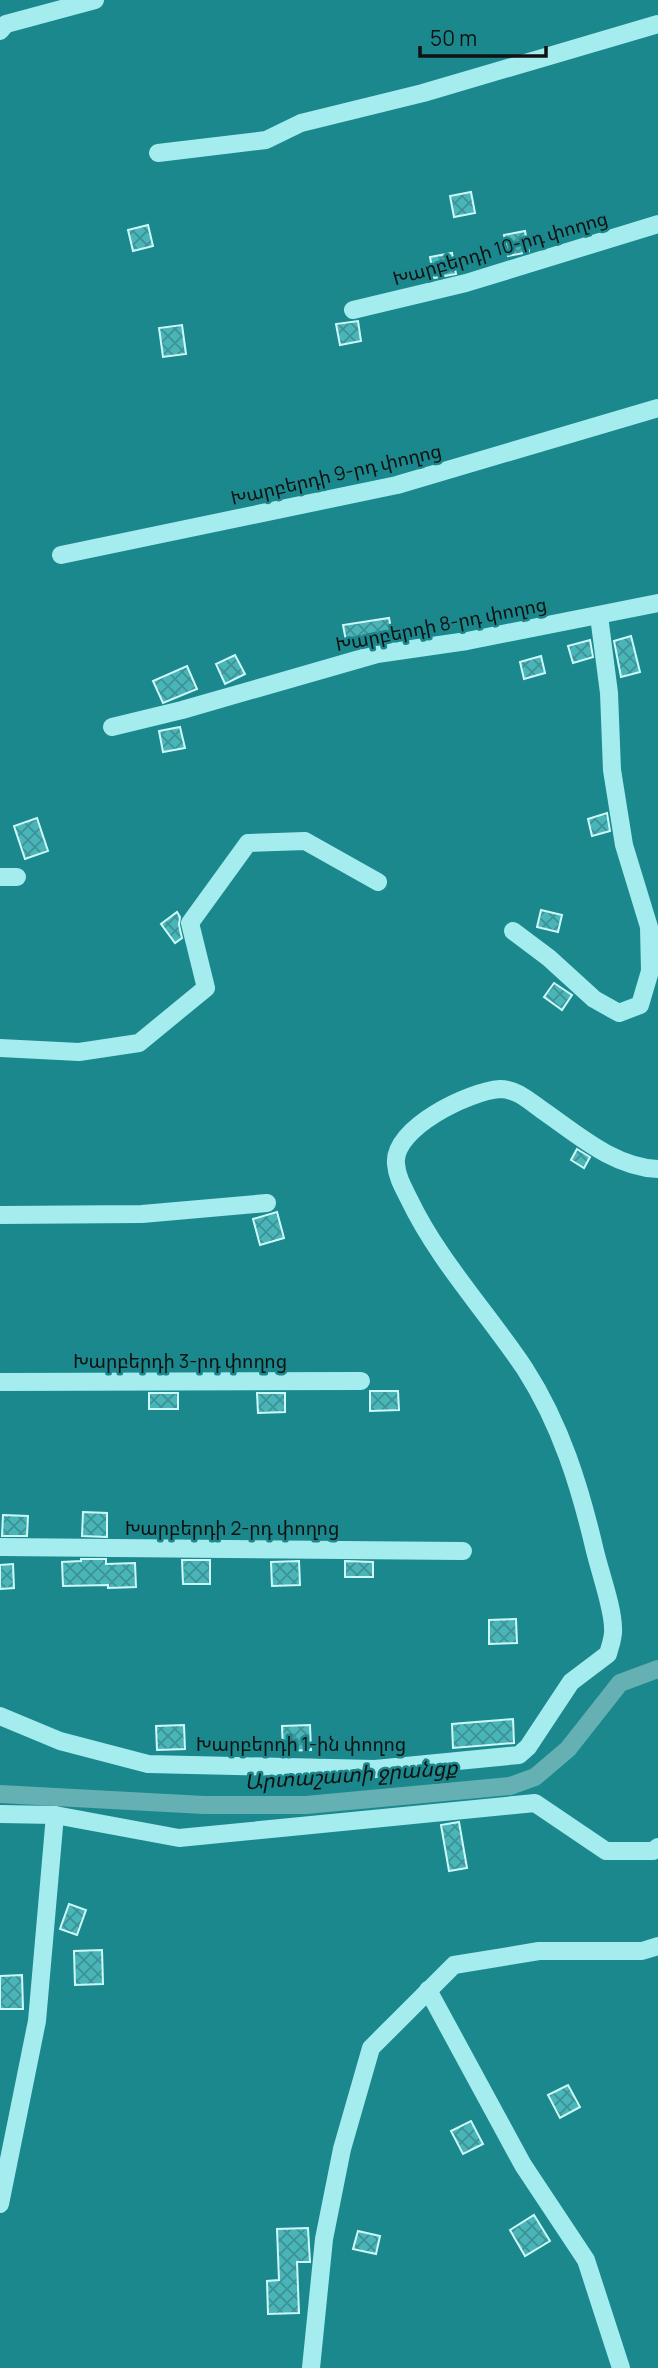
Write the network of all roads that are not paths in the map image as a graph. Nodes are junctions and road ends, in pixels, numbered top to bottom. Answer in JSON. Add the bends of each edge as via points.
{"nodes":[{"id":1,"x":95,"y":0,"type":"edge"},
{"id":2,"x":658,"y":24,"type":"edge"},
{"id":3,"x":0,"y":31,"type":"edge"},
{"id":4,"x":158,"y":153,"type":"dead end"},
{"id":5,"x":658,"y":224,"type":"edge"},
{"id":6,"x":353,"y":310,"type":"dead end"},
{"id":7,"x":658,"y":408,"type":"edge"},
{"id":8,"x":61,"y":555,"type":"dead end"},
{"id":9,"x":658,"y":603,"type":"edge"},
{"id":10,"x":599,"y":616,"type":"junction"},
{"id":11,"x":112,"y":727,"type":"dead end"},
{"id":12,"x":378,"y":882,"type":"dead end"},
{"id":13,"x":513,"y":931,"type":"dead end"},
{"id":14,"x":0,"y":1048,"type":"edge"},
{"id":15,"x":658,"y":1169,"type":"edge"},
{"id":16,"x":267,"y":1203,"type":"dead end"},
{"id":17,"x":0,"y":1215,"type":"edge"},
{"id":18,"x":361,"y":1381,"type":"dead end"},
{"id":19,"x":0,"y":1382,"type":"edge"},
{"id":20,"x":0,"y":1547,"type":"edge"},
{"id":21,"x":463,"y":1551,"type":"dead end"},
{"id":22,"x":0,"y":1716,"type":"edge"},
{"id":23,"x":0,"y":1814,"type":"edge"},
{"id":24,"x":55,"y":1815,"type":"junction"},
{"id":25,"x":656,"y":1853,"type":"edge"},
{"id":26,"x":658,"y":1946,"type":"edge"},
{"id":27,"x":428,"y":1990,"type":"junction"},
{"id":28,"x":0,"y":2204,"type":"edge"},
{"id":29,"x":312,"y":2368,"type":"edge"},
{"id":30,"x":621,"y":2368,"type":"edge"}],
"edges":[{"from":1,"to":3,"type":"street","via":[[6,24]]},
{"from":2,"to":4,"type":"street","via":[[423,93],[301,123],[266,140]]},
{"from":5,"to":6,"type":"street","name":"Խարբերդի 10-րդ փողոց","via":[[466,283]]},
{"from":7,"to":8,"type":"street","name":"Խարբերդի 9-րդ փողոց","via":[[397,485]]},
{"from":9,"to":10,"type":"street","name":"Խարբերդի 8-րդ փողոց"},
{"from":10,"to":11,"type":"street","name":"Խարբերդի 8-րդ փողոց","via":[[377,654]]},
{"from":10,"to":13,"type":"street","via":[[612,769],[624,845],[649,928],[650,971],[640,1005],[619,1013],[594,999]]},
{"from":12,"to":14,"type":"street","via":[[305,841],[247,843],[190,923],[206,988],[187,1004],[139,1043],[79,1052]]},
{"from":15,"to":22,"type":"street","name":"Խարբերդի 1-ին փողոց","via":[[620,1161],[521,1095],[504,1089],[454,1104],[428,1118],[408,1135],[395,1156],[398,1178],[417,1217],[531,1381],[567,1453],[614,1630],[606,1657],[571,1682],[519,1755],[375,1769],[148,1764],[60,1741]]},
{"from":16,"to":17,"type":"street","via":[[142,1214]]},
{"from":18,"to":19,"type":"street","name":"Խարբերդի 3-րդ փողոց"},
{"from":20,"to":21,"type":"street","name":"Խարբերդի 2-րդ փողոց"},
{"from":23,"to":24,"type":"street"},
{"from":24,"to":25,"type":"street","via":[[179,1838],[536,1803],[606,1851]]},
{"from":24,"to":28,"type":"street","via":[[37,2021]]},
{"from":26,"to":27,"type":"street","via":[[642,1951],[539,1951],[454,1965]]},
{"from":27,"to":29,"type":"street","via":[[371,2048],[342,2149],[324,2239]]},
{"from":27,"to":30,"type":"street","via":[[523,2165],[586,2260]]}]}
